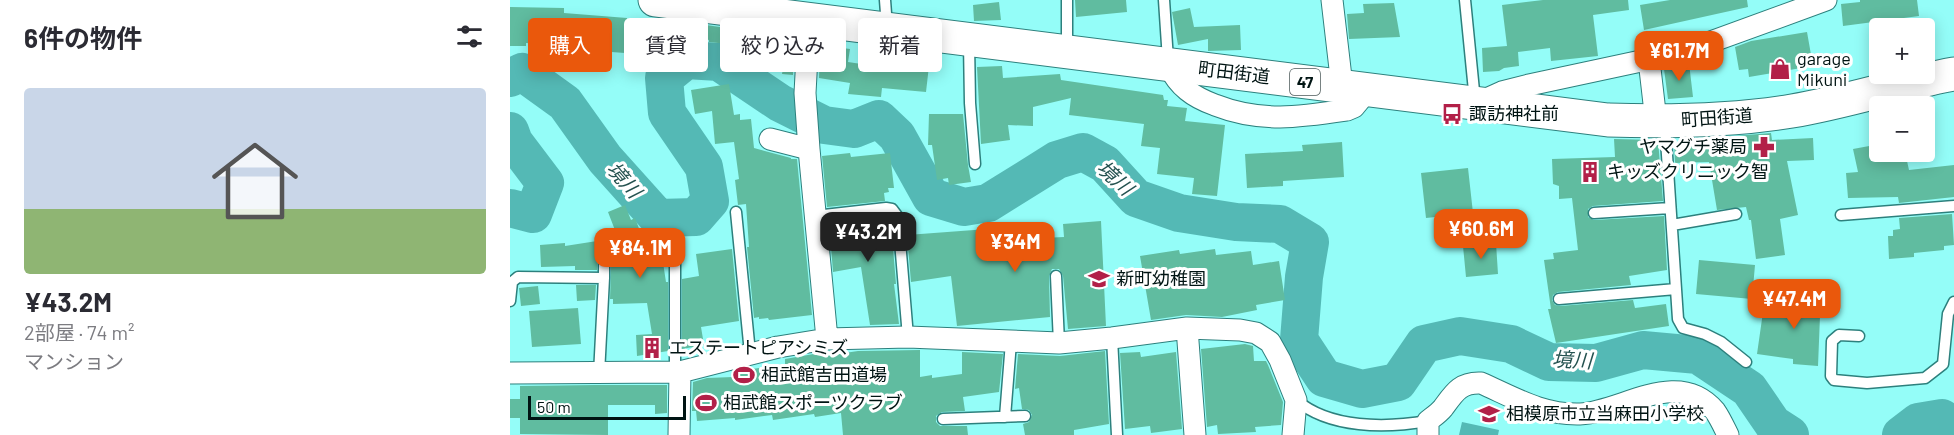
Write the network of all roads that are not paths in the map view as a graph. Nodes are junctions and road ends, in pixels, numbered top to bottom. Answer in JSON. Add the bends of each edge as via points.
{"nodes":[{"id":1,"x":655,"y":0,"type":"edge"},
{"id":2,"x":1067,"y":0,"type":"edge"},
{"id":3,"x":1164,"y":0,"type":"edge"},
{"id":4,"x":1332,"y":0,"type":"edge"},
{"id":5,"x":1465,"y":0,"type":"edge"},
{"id":6,"x":1826,"y":0,"type":"edge"},
{"id":7,"x":760,"y":7,"type":"edge"},
{"id":8,"x":886,"y":15,"type":"edge"},
{"id":9,"x":805,"y":18,"type":"edge"},
{"id":10,"x":828,"y":18,"type":"edge"},
{"id":11,"x":969,"y":40,"type":"junction"},
{"id":12,"x":1067,"y":52,"type":"junction"},
{"id":13,"x":1649,"y":60,"type":"junction"},
{"id":14,"x":1168,"y":65,"type":"junction"},
{"id":15,"x":806,"y":72,"type":"edge"},
{"id":16,"x":1954,"y":75,"type":"edge"},
{"id":17,"x":1355,"y":88,"type":"junction"},
{"id":18,"x":1475,"y":104,"type":"junction"},
{"id":19,"x":1660,"y":121,"type":"junction"},
{"id":20,"x":770,"y":139,"type":"dead end"},
{"id":21,"x":808,"y":145,"type":"junction"},
{"id":22,"x":975,"y":164,"type":"dead end"},
{"id":23,"x":1954,"y":206,"type":"edge"},
{"id":24,"x":1670,"y":208,"type":"junction"},
{"id":25,"x":736,"y":212,"type":"dead end"},
{"id":26,"x":1594,"y":213,"type":"dead end"},
{"id":27,"x":1736,"y":214,"type":"dead end"},
{"id":28,"x":1841,"y":215,"type":"dead end"},
{"id":29,"x":815,"y":216,"type":"junction"},
{"id":30,"x":1672,"y":225,"type":"junction"},
{"id":31,"x":604,"y":239,"type":"dead end"},
{"id":32,"x":675,"y":261,"type":"dead end"},
{"id":33,"x":1056,"y":276,"type":"dead end"},
{"id":34,"x":604,"y":278,"type":"junction"},
{"id":35,"x":1676,"y":289,"type":"junction"},
{"id":36,"x":1559,"y":299,"type":"dead end"},
{"id":37,"x":510,"y":301,"type":"edge"},
{"id":38,"x":1954,"y":302,"type":"edge"},
{"id":39,"x":1186,"y":328,"type":"junction"},
{"id":40,"x":1859,"y":336,"type":"dead end"},
{"id":41,"x":908,"y":337,"type":"junction"},
{"id":42,"x":1112,"y":338,"type":"junction"},
{"id":43,"x":827,"y":339,"type":"junction"},
{"id":44,"x":1011,"y":342,"type":"junction"},
{"id":45,"x":1059,"y":343,"type":"junction"},
{"id":46,"x":750,"y":353,"type":"junction"},
{"id":47,"x":1746,"y":362,"type":"dead end"},
{"id":48,"x":677,"y":372,"type":"junction"},
{"id":49,"x":510,"y":373,"type":"edge"},
{"id":50,"x":598,"y":374,"type":"junction"},
{"id":51,"x":1296,"y":400,"type":"junction"},
{"id":52,"x":1025,"y":416,"type":"dead end"},
{"id":53,"x":1005,"y":417,"type":"junction"},
{"id":54,"x":943,"y":419,"type":"dead end"},
{"id":55,"x":1428,"y":428,"type":"edge"},
{"id":56,"x":679,"y":435,"type":"edge"},
{"id":57,"x":1116,"y":435,"type":"edge"},
{"id":58,"x":1195,"y":435,"type":"edge"},
{"id":59,"x":1293,"y":435,"type":"edge"},
{"id":60,"x":1728,"y":435,"type":"edge"}],
"edges":[{"from":1,"to":7,"type":"main road","name":"町田街道","number":"47"},
{"from":2,"to":12,"type":"lane"},
{"from":3,"to":14,"type":"lane"},
{"from":4,"to":17,"type":"street"},
{"from":5,"to":18,"type":"lane"},
{"from":6,"to":13,"type":"street","via":[[1683,52]]},
{"from":7,"to":9,"type":"main road","name":"町田街道","number":"47"},
{"from":8,"to":10,"type":"main road","name":"町田街道","number":"47"},
{"from":8,"to":11,"type":"main road","name":"町田街道","number":"47"},
{"from":11,"to":12,"type":"main road","name":"町田街道","number":"47"},
{"from":11,"to":22,"type":"lane"},
{"from":12,"to":14,"type":"main road","name":"町田街道","number":"47"},
{"from":13,"to":18,"type":"street","via":[[1529,85]]},
{"from":13,"to":19,"type":"street"},
{"from":14,"to":17,"type":"main road","name":"町田街道","number":"47"},
{"from":15,"to":21,"type":"street"},
{"from":16,"to":19,"type":"main road","name":"町田街道","number":"47","via":[[1792,111]]},
{"from":17,"to":18,"type":"main road","name":"町田街道","number":"47"},
{"from":18,"to":19,"type":"main road","name":"町田街道","number":"47","via":[[1608,120]]},
{"from":19,"to":24,"type":"lane"},
{"from":20,"to":21,"type":"street"},
{"from":21,"to":29,"type":"street"},
{"from":23,"to":28,"type":"lane"},
{"from":24,"to":26,"type":"lane"},
{"from":24,"to":30,"type":"lane"},
{"from":25,"to":46,"type":"lane"},
{"from":27,"to":30,"type":"lane"},
{"from":29,"to":41,"type":"lane","via":[[886,208],[895,212]]},
{"from":29,"to":43,"type":"street"},
{"from":30,"to":35,"type":"lane"},
{"from":31,"to":34,"type":"lane"},
{"from":32,"to":48,"type":"lane"},
{"from":33,"to":45,"type":"lane"},
{"from":34,"to":37,"type":"lane","via":[[518,277],[512,282]]},
{"from":34,"to":50,"type":"lane"},
{"from":35,"to":36,"type":"lane"},
{"from":35,"to":47,"type":"lane","via":[[1678,319],[1683,328],[1720,342]]},
{"from":38,"to":40,"type":"lane","via":[[1948,314],[1942,364],[1925,378],[1867,383],[1834,380],[1832,341],[1839,335]]},
{"from":39,"to":42,"type":"street"},
{"from":39,"to":51,"type":"street","via":[[1240,330],[1256,333],[1270,342]]},
{"from":39,"to":58,"type":"street"},
{"from":41,"to":43,"type":"street"},
{"from":41,"to":44,"type":"street"},
{"from":42,"to":45,"type":"street"},
{"from":42,"to":57,"type":"lane"},
{"from":43,"to":46,"type":"street"},
{"from":44,"to":45,"type":"street"},
{"from":44,"to":53,"type":"lane"},
{"from":46,"to":48,"type":"street"},
{"from":48,"to":50,"type":"street"},
{"from":48,"to":56,"type":"street"},
{"from":49,"to":50,"type":"street"},
{"from":51,"to":55,"type":"lane","via":[[1315,413],[1342,420]]},
{"from":51,"to":59,"type":"street"},
{"from":52,"to":53,"type":"lane"},
{"from":53,"to":54,"type":"lane"},
{"from":55,"to":60,"type":"street","via":[[1456,390],[1462,385],[1481,383],[1540,410],[1568,414],[1595,412],[1658,393],[1688,395],[1714,411]]}]}
